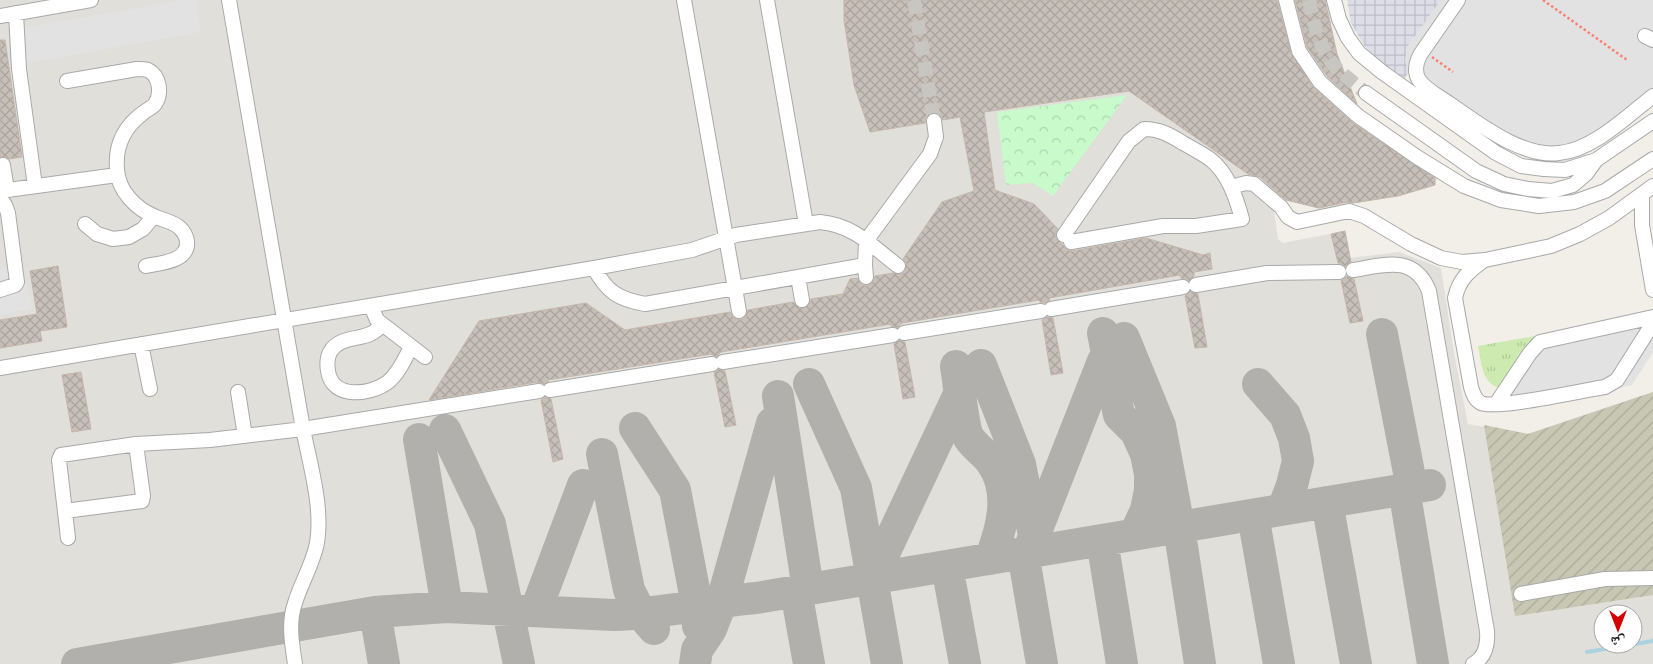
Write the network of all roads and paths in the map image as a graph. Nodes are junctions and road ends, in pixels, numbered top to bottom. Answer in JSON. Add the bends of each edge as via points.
{"nodes":[{"id":1,"x":91,"y":0,"type":"edge"},
{"id":2,"x":229,"y":0,"type":"edge"},
{"id":3,"x":684,"y":0,"type":"edge"},
{"id":4,"x":768,"y":0,"type":"edge"},
{"id":5,"x":1286,"y":0,"type":"edge"},
{"id":6,"x":1334,"y":0,"type":"edge"},
{"id":7,"x":1458,"y":0,"type":"edge"},
{"id":8,"x":1543,"y":0,"type":"edge"},
{"id":9,"x":16,"y":13,"type":"junction"},
{"id":10,"x":0,"y":16,"type":"edge"},
{"id":11,"x":1423,"y":50,"type":"junction"},
{"id":12,"x":1627,"y":60,"type":"dead end"},
{"id":13,"x":1453,"y":72,"type":"dead end"},
{"id":14,"x":67,"y":81,"type":"dead end"},
{"id":15,"x":1366,"y":93,"type":"tunnel mouth"},
{"id":16,"x":1653,"y":96,"type":"edge"},
{"id":17,"x":934,"y":121,"type":"tunnel mouth"},
{"id":18,"x":1653,"y":122,"type":"edge"},
{"id":19,"x":1653,"y":159,"type":"edge"},
{"id":20,"x":1596,"y":160,"type":"junction"},
{"id":21,"x":3,"y":165,"type":"dead end"},
{"id":22,"x":117,"y":175,"type":"junction"},
{"id":23,"x":35,"y":186,"type":"junction"},
{"id":24,"x":1232,"y":187,"type":"junction"},
{"id":25,"x":1647,"y":190,"type":"edge"},
{"id":26,"x":2,"y":193,"type":"edge"},
{"id":27,"x":154,"y":216,"type":"junction"},
{"id":28,"x":84,"y":224,"type":"dead end"},
{"id":29,"x":806,"y":224,"type":"junction"},
{"id":30,"x":726,"y":238,"type":"junction"},
{"id":31,"x":866,"y":241,"type":"junction"},
{"id":32,"x":1485,"y":260,"type":"junction"},
{"id":33,"x":146,"y":266,"type":"dead end"},
{"id":34,"x":898,"y":266,"type":"dead end"},
{"id":35,"x":594,"y":268,"type":"junction"},
{"id":36,"x":798,"y":278,"type":"junction"},
{"id":37,"x":735,"y":289,"type":"junction"},
{"id":38,"x":0,"y":290,"type":"edge"},
{"id":39,"x":1653,"y":290,"type":"edge"},
{"id":40,"x":802,"y":300,"type":"dead end"},
{"id":41,"x":371,"y":306,"type":"junction"},
{"id":42,"x":739,"y":311,"type":"dead end"},
{"id":43,"x":1653,"y":316,"type":"edge"},
{"id":44,"x":285,"y":320,"type":"junction"},
{"id":45,"x":1653,"y":323,"type":"edge"},
{"id":46,"x":382,"y":324,"type":"junction"},
{"id":47,"x":141,"y":344,"type":"junction"},
{"id":48,"x":411,"y":346,"type":"junction"},
{"id":49,"x":425,"y":357,"type":"dead end"},
{"id":50,"x":0,"y":368,"type":"edge"},
{"id":51,"x":150,"y":389,"type":"dead end"},
{"id":52,"x":238,"y":392,"type":"dead end"},
{"id":53,"x":1496,"y":404,"type":"junction"},
{"id":54,"x":304,"y":429,"type":"junction"},
{"id":55,"x":245,"y":436,"type":"junction"},
{"id":56,"x":136,"y":444,"type":"junction"},
{"id":57,"x":64,"y":511,"type":"junction"},
{"id":58,"x":68,"y":538,"type":"dead end"},
{"id":59,"x":1653,"y":578,"type":"edge"},
{"id":60,"x":1521,"y":594,"type":"dead end"},
{"id":61,"x":295,"y":664,"type":"edge"},
{"id":62,"x":1473,"y":664,"type":"edge"}],
"edges":[{"from":1,"to":9,"type":"lane"},
{"from":2,"to":44,"type":"lane"},
{"from":3,"to":30,"type":"lane"},
{"from":4,"to":29,"type":"lane"},
{"from":5,"to":19,"type":"lane","via":[[1299,50],[1320,82],[1358,116],[1464,186],[1501,200],[1539,206],[1574,202],[1605,190]]},
{"from":6,"to":20,"type":"lane","via":[[1339,19],[1359,53],[1496,153],[1521,166],[1544,169],[1565,170]]},
{"from":7,"to":11,"type":"lane"},
{"from":8,"to":12,"type":"path"},
{"from":9,"to":10,"type":"lane"},
{"from":9,"to":23,"type":"lane","via":[[19,69]]},
{"from":11,"to":13,"type":"path"},
{"from":11,"to":16,"type":"lane","via":[[1416,63],[1418,79],[1494,133],[1523,148],[1543,153],[1559,154],[1596,140]]},
{"from":14,"to":22,"type":"lane","via":[[137,69],[148,70],[157,79],[160,93],[154,105],[129,125],[120,141]]},
{"from":15,"to":20,"type":"lane","via":[[1476,171],[1504,184],[1552,191],[1573,185]]},
{"from":17,"to":31,"type":"lane","via":[[936,138],[930,154]]},
{"from":18,"to":20,"type":"lane"},
{"from":21,"to":26,"type":"lane"},
{"from":22,"to":23,"type":"lane"},
{"from":22,"to":27,"type":"lane","via":[[137,208]]},
{"from":23,"to":26,"type":"lane"},
{"from":24,"to":24,"type":"lane","via":[[1211,159],[1167,133],[1144,129],[1129,141],[1068,238],[1242,219]]},
{"from":24,"to":32,"type":"lane","via":[[1254,184],[1292,220],[1303,221],[1349,211],[1441,258],[1462,262]]},
{"from":25,"to":32,"type":"lane","via":[[1609,218],[1573,237],[1551,246]]},
{"from":25,"to":39,"type":"lane","via":[[1642,225]]},
{"from":26,"to":38,"type":"lane","via":[[8,213],[17,282]]},
{"from":27,"to":28,"type":"lane","via":[[143,229],[129,237],[113,239],[97,234]]},
{"from":27,"to":33,"type":"lane","via":[[179,226],[186,235],[187,246],[181,256]]},
{"from":29,"to":30,"type":"lane"},
{"from":29,"to":31,"type":"lane","via":[[833,223],[846,227]]},
{"from":30,"to":35,"type":"lane","via":[[692,250]]},
{"from":30,"to":37,"type":"lane"},
{"from":31,"to":34,"type":"lane"},
{"from":31,"to":36,"type":"lane","via":[[865,271]]},
{"from":32,"to":53,"type":"lane","via":[[1463,277],[1457,288],[1455,304],[1473,394],[1482,403]]},
{"from":35,"to":37,"type":"lane","via":[[614,294],[645,304]]},
{"from":35,"to":41,"type":"lane"},
{"from":36,"to":37,"type":"lane"},
{"from":36,"to":40,"type":"lane"},
{"from":37,"to":42,"type":"lane"},
{"from":41,"to":44,"type":"lane"},
{"from":41,"to":46,"type":"lane"},
{"from":43,"to":53,"type":"lane","via":[[1540,342]]},
{"from":44,"to":47,"type":"lane"},
{"from":44,"to":54,"type":"lane"},
{"from":45,"to":53,"type":"lane","via":[[1612,384]]},
{"from":46,"to":48,"type":"lane"},
{"from":46,"to":48,"type":"lane","via":[[375,333],[348,339],[330,353],[328,375],[344,391],[368,391],[380,387],[394,376]]},
{"from":47,"to":50,"type":"lane"},
{"from":47,"to":51,"type":"lane"},
{"from":48,"to":49,"type":"lane"},
{"from":52,"to":55,"type":"lane"},
{"from":54,"to":55,"type":"lane"},
{"from":54,"to":61,"type":"lane","via":[[318,517],[312,564],[294,606],[291,626]]},
{"from":54,"to":62,"type":"lane","via":[[718,363],[746,353],[875,332],[898,334],[967,317],[1024,308],[1046,310],[1267,273],[1346,271],[1394,264],[1406,266],[1425,281],[1429,292],[1488,642],[1484,654]]},
{"from":55,"to":56,"type":"lane"},
{"from":56,"to":57,"type":"lane","via":[[60,455]]},
{"from":56,"to":57,"type":"lane","via":[[142,500]]},
{"from":57,"to":58,"type":"lane"},
{"from":59,"to":60,"type":"lane","via":[[1605,579]]}]}
